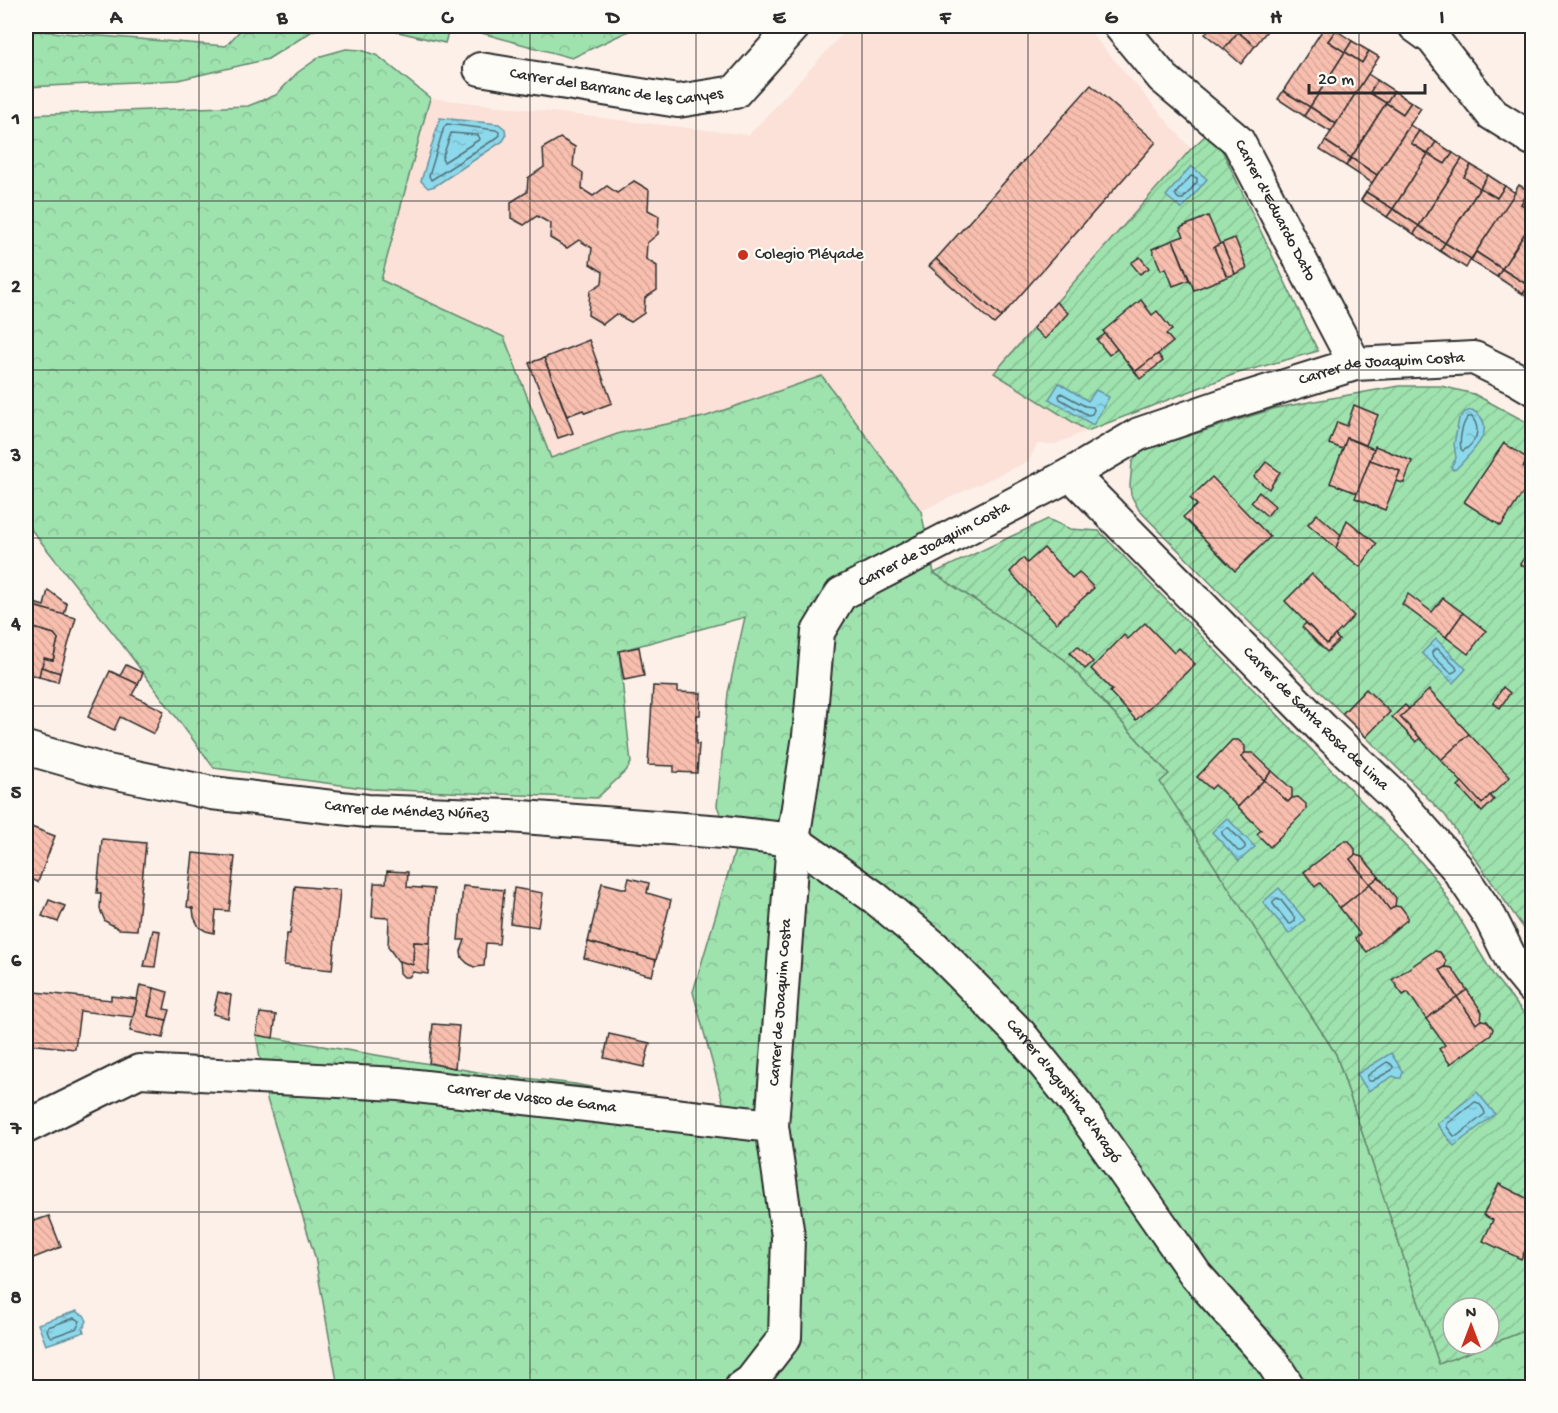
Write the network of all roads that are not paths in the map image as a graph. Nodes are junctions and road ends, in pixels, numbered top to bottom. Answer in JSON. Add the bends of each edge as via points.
{"nodes":[{"id":1,"x":794,"y":26,"type":"edge"},
{"id":2,"x":1120,"y":26,"type":"edge"},
{"id":3,"x":1415,"y":26,"type":"edge"},
{"id":4,"x":480,"y":69,"type":"dead end"},
{"id":5,"x":1533,"y":139,"type":"edge"},
{"id":6,"x":1355,"y":364,"type":"junction"},
{"id":7,"x":1527,"y":378,"type":"edge"},
{"id":8,"x":1071,"y":474,"type":"junction"},
{"id":9,"x":26,"y":748,"type":"edge"},
{"id":10,"x":793,"y":840,"type":"junction"},
{"id":11,"x":1533,"y":987,"type":"edge"},
{"id":12,"x":772,"y":1126,"type":"junction"},
{"id":13,"x":26,"y":1127,"type":"edge"},
{"id":14,"x":741,"y":1388,"type":"edge"},
{"id":15,"x":1289,"y":1388,"type":"edge"}],
"edges":[{"from":1,"to":4,"type":"street","name":"Carrer del Barranc de les Canyes","via":[[735,92],[678,101]]},
{"from":2,"to":6,"type":"street","name":"Carrer d'Eduardo Dato","via":[[1163,78],[1238,141]]},
{"from":3,"to":5,"type":"street","via":[[1433,39],[1492,114]]},
{"from":6,"to":7,"type":"street","name":"Carrer de Joaquim Costa","via":[[1474,358]]},
{"from":6,"to":8,"type":"street","name":"Carrer de Joaquim Costa","via":[[1139,434]]},
{"from":8,"to":10,"type":"street","name":"Carrer de Joaquim Costa","via":[[841,594],[818,632],[809,736]]},
{"from":8,"to":11,"type":"street","name":"Carrer de Santa Rosa de Lima","via":[[1392,794],[1456,867],[1490,917],[1514,965]]},
{"from":9,"to":10,"type":"street","name":"Carrer de Méndez Núñez","via":[[103,770],[224,794],[366,811],[521,817]]},
{"from":10,"to":12,"type":"street","name":"Carrer de Joaquim Costa"},
{"from":10,"to":15,"type":"street","name":"Carrer d'Agustina d'Aragó","via":[[874,897],[934,947],[1020,1034],[1078,1106],[1196,1275],[1271,1360]]},
{"from":12,"to":13,"type":"street","name":"Carrer de Vasco de Gama","via":[[399,1084],[139,1071]]},
{"from":12,"to":14,"type":"street","via":[[788,1236],[785,1337]]}]}
